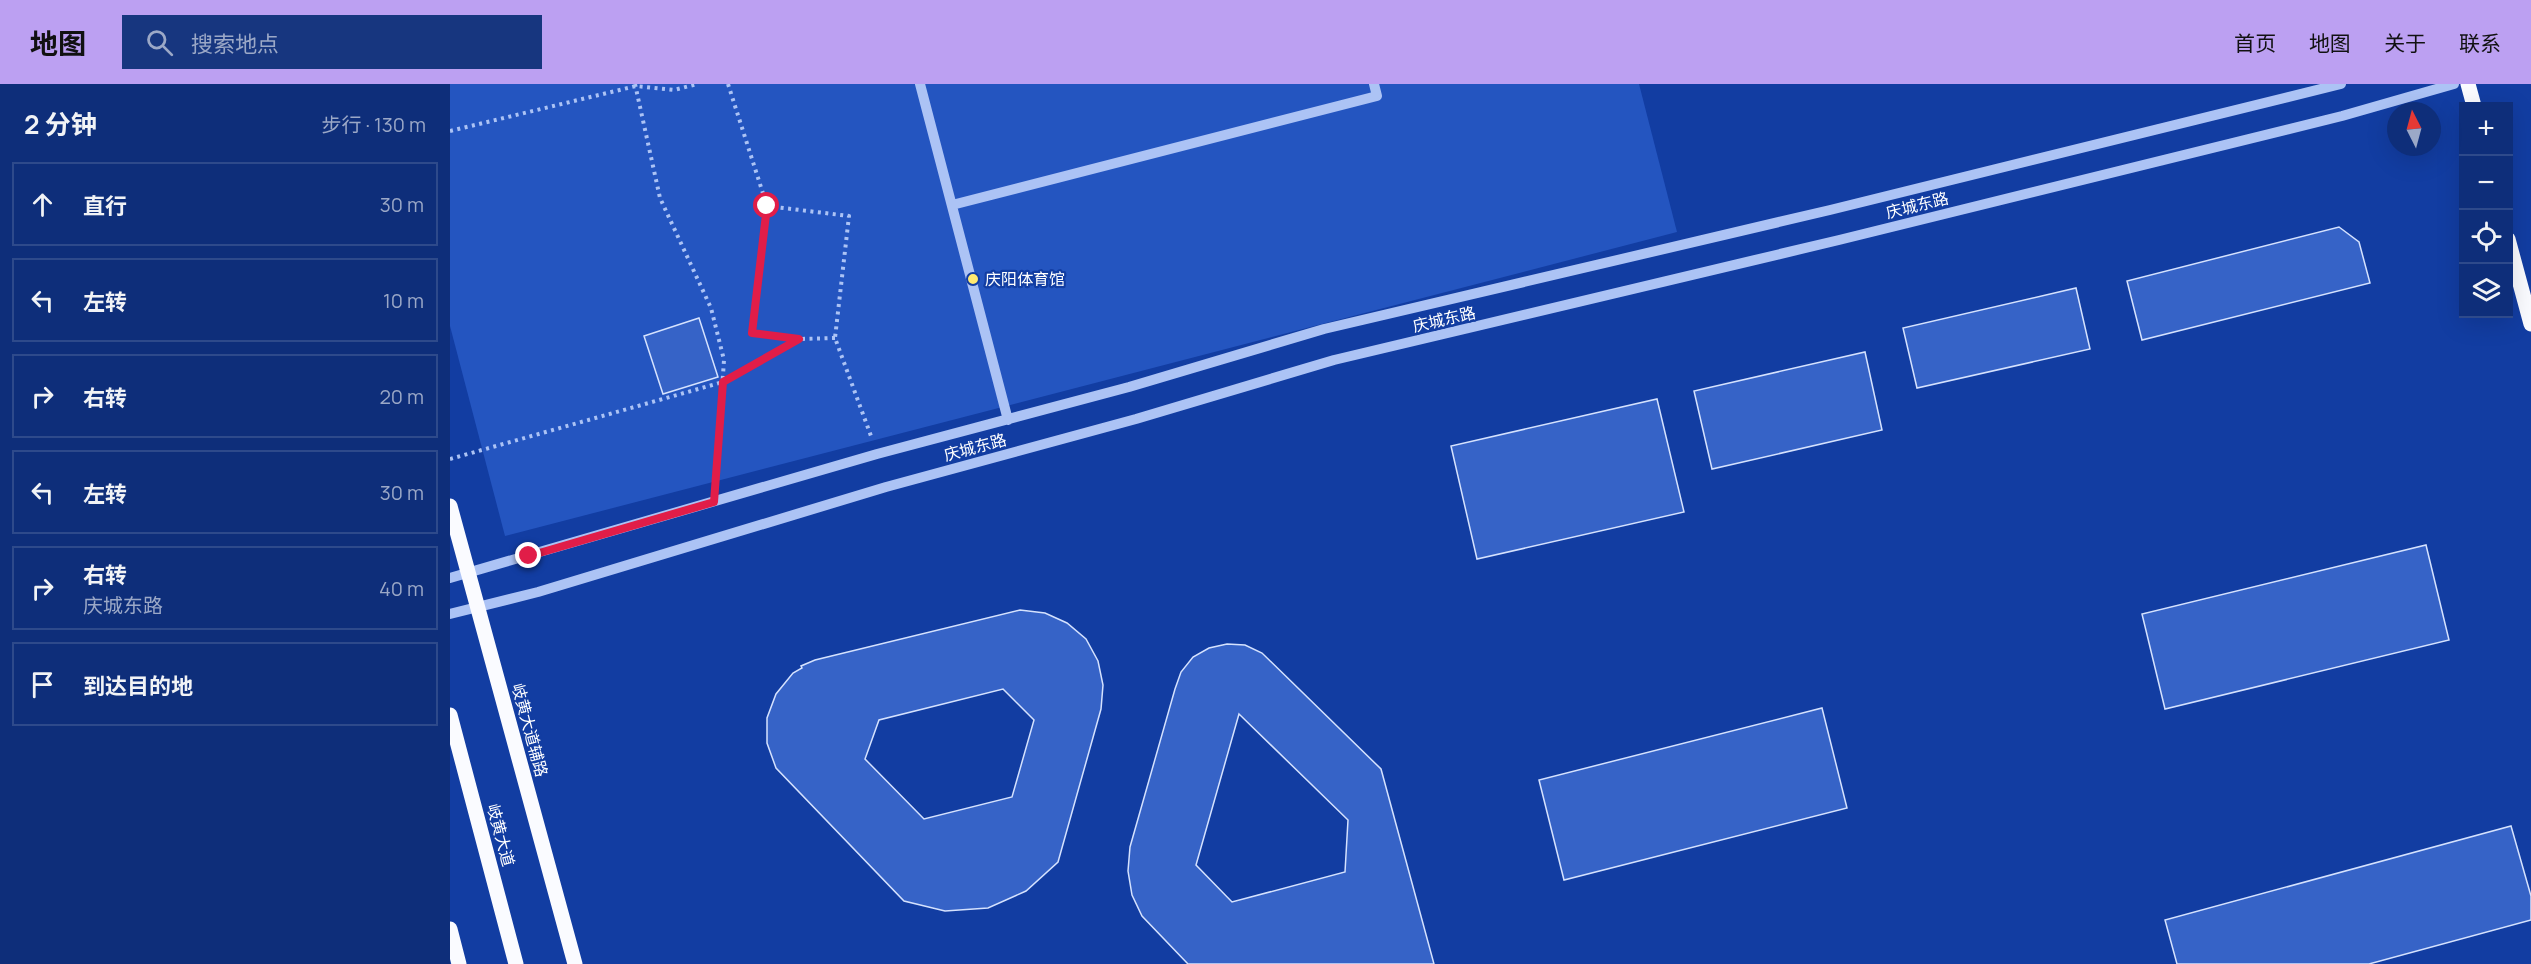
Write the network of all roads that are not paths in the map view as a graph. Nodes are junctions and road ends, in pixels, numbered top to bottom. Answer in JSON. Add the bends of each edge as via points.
{"nodes":[{"id":1,"x":920,"y":84,"type":"edge"},
{"id":2,"x":1374,"y":84,"type":"edge"},
{"id":3,"x":2341,"y":84,"type":"edge"},
{"id":4,"x":2454,"y":84,"type":"edge"},
{"id":5,"x":2468,"y":84,"type":"edge"},
{"id":6,"x":2473,"y":102,"type":"edge"},
{"id":7,"x":952,"y":206,"type":"junction"},
{"id":8,"x":2513,"y":257,"type":"edge"},
{"id":9,"x":2531,"y":324,"type":"edge"},
{"id":10,"x":1008,"y":420,"type":"junction"},
{"id":11,"x":450,"y":506,"type":"edge"},
{"id":12,"x":468,"y":573,"type":"junction"},
{"id":13,"x":450,"y":578,"type":"edge"},
{"id":14,"x":478,"y":607,"type":"junction"},
{"id":15,"x":450,"y":614,"type":"edge"},
{"id":16,"x":450,"y":715,"type":"edge"},
{"id":17,"x":450,"y":929,"type":"edge"},
{"id":18,"x":459,"y":964,"type":"edge"},
{"id":19,"x":516,"y":964,"type":"edge"},
{"id":20,"x":575,"y":964,"type":"edge"}],
"edges":[{"from":1,"to":7,"type":"street"},
{"from":2,"to":7,"type":"street","via":[[1377,96]]},
{"from":3,"to":10,"type":"street","name":"庆城东路","via":[[1324,329]]},
{"from":4,"to":14,"type":"street","name":"庆城东路","via":[[1839,240],[1335,360]]},
{"from":5,"to":6,"type":"main road"},
{"from":7,"to":10,"type":"street"},
{"from":8,"to":9,"type":"main road"},
{"from":10,"to":12,"type":"street","name":"庆城东路"},
{"from":11,"to":12,"type":"main road","name":"岐黄大道辅路"},
{"from":12,"to":13,"type":"street","name":"庆城东路"},
{"from":12,"to":14,"type":"main road","name":"岐黄大道辅路"},
{"from":14,"to":15,"type":"street","name":"庆城东路"},
{"from":14,"to":20,"type":"main road","name":"岐黄大道辅路"},
{"from":16,"to":19,"type":"main road","name":"岐黄大道"},
{"from":17,"to":18,"type":"main road"}]}
